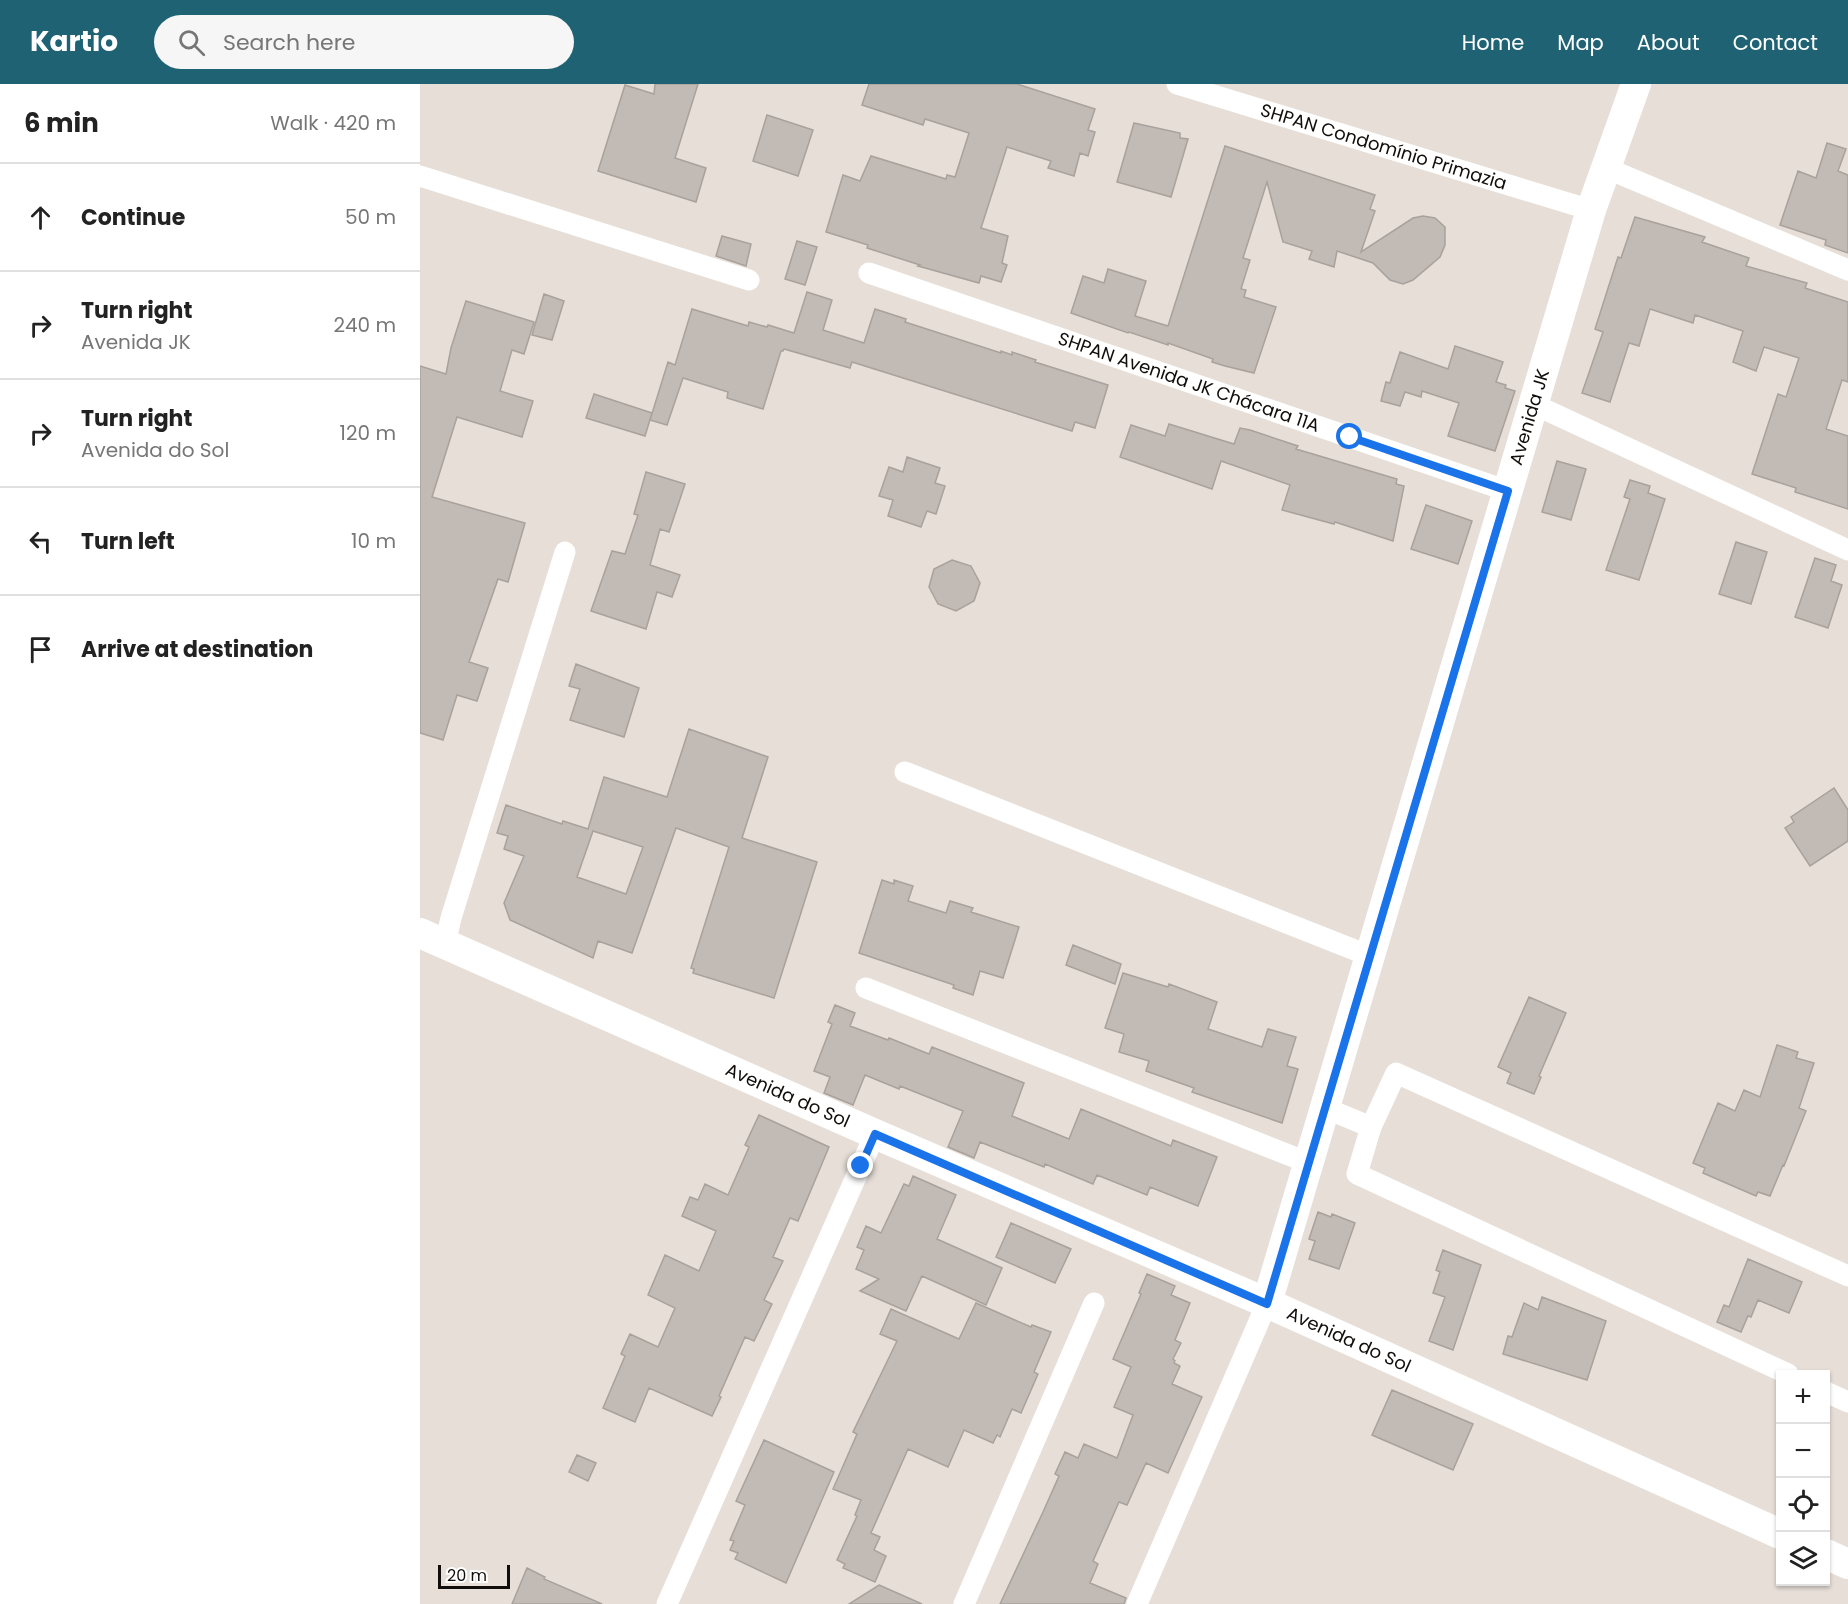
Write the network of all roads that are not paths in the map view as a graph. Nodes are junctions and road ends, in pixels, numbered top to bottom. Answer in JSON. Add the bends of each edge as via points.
{"nodes":[{"id":1,"x":1177,"y":84,"type":"edge"},
{"id":2,"x":1636,"y":84,"type":"edge"},
{"id":3,"x":1606,"y":168,"type":"junction"},
{"id":4,"x":420,"y":176,"type":"edge"},
{"id":5,"x":1591,"y":210,"type":"junction"},
{"id":6,"x":1848,"y":270,"type":"edge"},
{"id":7,"x":869,"y":273,"type":"dead end"},
{"id":8,"x":749,"y":280,"type":"dead end"},
{"id":9,"x":1533,"y":404,"type":"junction"},
{"id":10,"x":1508,"y":491,"type":"junction"},
{"id":11,"x":1848,"y":550,"type":"edge"},
{"id":12,"x":565,"y":552,"type":"dead end"},
{"id":13,"x":905,"y":772,"type":"dead end"},
{"id":14,"x":433,"y":938,"type":"edge"},
{"id":15,"x":1370,"y":956,"type":"junction"},
{"id":16,"x":866,"y":988,"type":"dead end"},
{"id":17,"x":1325,"y":1108,"type":"junction"},
{"id":18,"x":1371,"y":1127,"type":"junction"},
{"id":19,"x":875,"y":1134,"type":"junction"},
{"id":20,"x":1309,"y":1163,"type":"junction"},
{"id":21,"x":1848,"y":1276,"type":"edge"},
{"id":22,"x":1094,"y":1303,"type":"dead end"},
{"id":23,"x":1267,"y":1304,"type":"junction"},
{"id":24,"x":1779,"y":1370,"type":"edge"},
{"id":25,"x":1830,"y":1394,"type":"edge"},
{"id":26,"x":1848,"y":1402,"type":"edge"},
{"id":27,"x":1776,"y":1532,"type":"edge"},
{"id":28,"x":1830,"y":1556,"type":"edge"},
{"id":29,"x":1848,"y":1564,"type":"edge"},
{"id":30,"x":667,"y":1604,"type":"edge"},
{"id":31,"x":964,"y":1604,"type":"edge"},
{"id":32,"x":1137,"y":1604,"type":"edge"}],
"edges":[{"from":1,"to":5,"type":"street","name":"SHPAN Condomínio Primazia"},
{"from":2,"to":3,"type":"street","name":"Avenida JK"},
{"from":3,"to":5,"type":"street","name":"Avenida JK"},
{"from":3,"to":6,"type":"street"},
{"from":4,"to":8,"type":"street"},
{"from":5,"to":9,"type":"street","name":"Avenida JK"},
{"from":7,"to":10,"type":"street","name":"SHPAN Avenida JK Chácara 11A"},
{"from":9,"to":10,"type":"street","name":"Avenida JK"},
{"from":9,"to":11,"type":"street"},
{"from":10,"to":15,"type":"street","name":"Avenida JK"},
{"from":12,"to":14,"type":"street","via":[[451,918]]},
{"from":13,"to":15,"type":"street"},
{"from":14,"to":19,"type":"street","name":"Avenida do Sol"},
{"from":15,"to":17,"type":"street","name":"Avenida JK"},
{"from":16,"to":20,"type":"street"},
{"from":17,"to":18,"type":"street"},
{"from":17,"to":20,"type":"street","name":"Avenida JK"},
{"from":18,"to":21,"type":"street","via":[[1396,1073]]},
{"from":18,"to":24,"type":"street","via":[[1357,1174]]},
{"from":19,"to":23,"type":"street","name":"Avenida do Sol"},
{"from":19,"to":30,"type":"street"},
{"from":20,"to":23,"type":"street","name":"Avenida JK"},
{"from":22,"to":31,"type":"street"},
{"from":23,"to":27,"type":"street","name":"Avenida do Sol"},
{"from":23,"to":32,"type":"street"},
{"from":25,"to":26,"type":"street"},
{"from":28,"to":29,"type":"street"}]}
